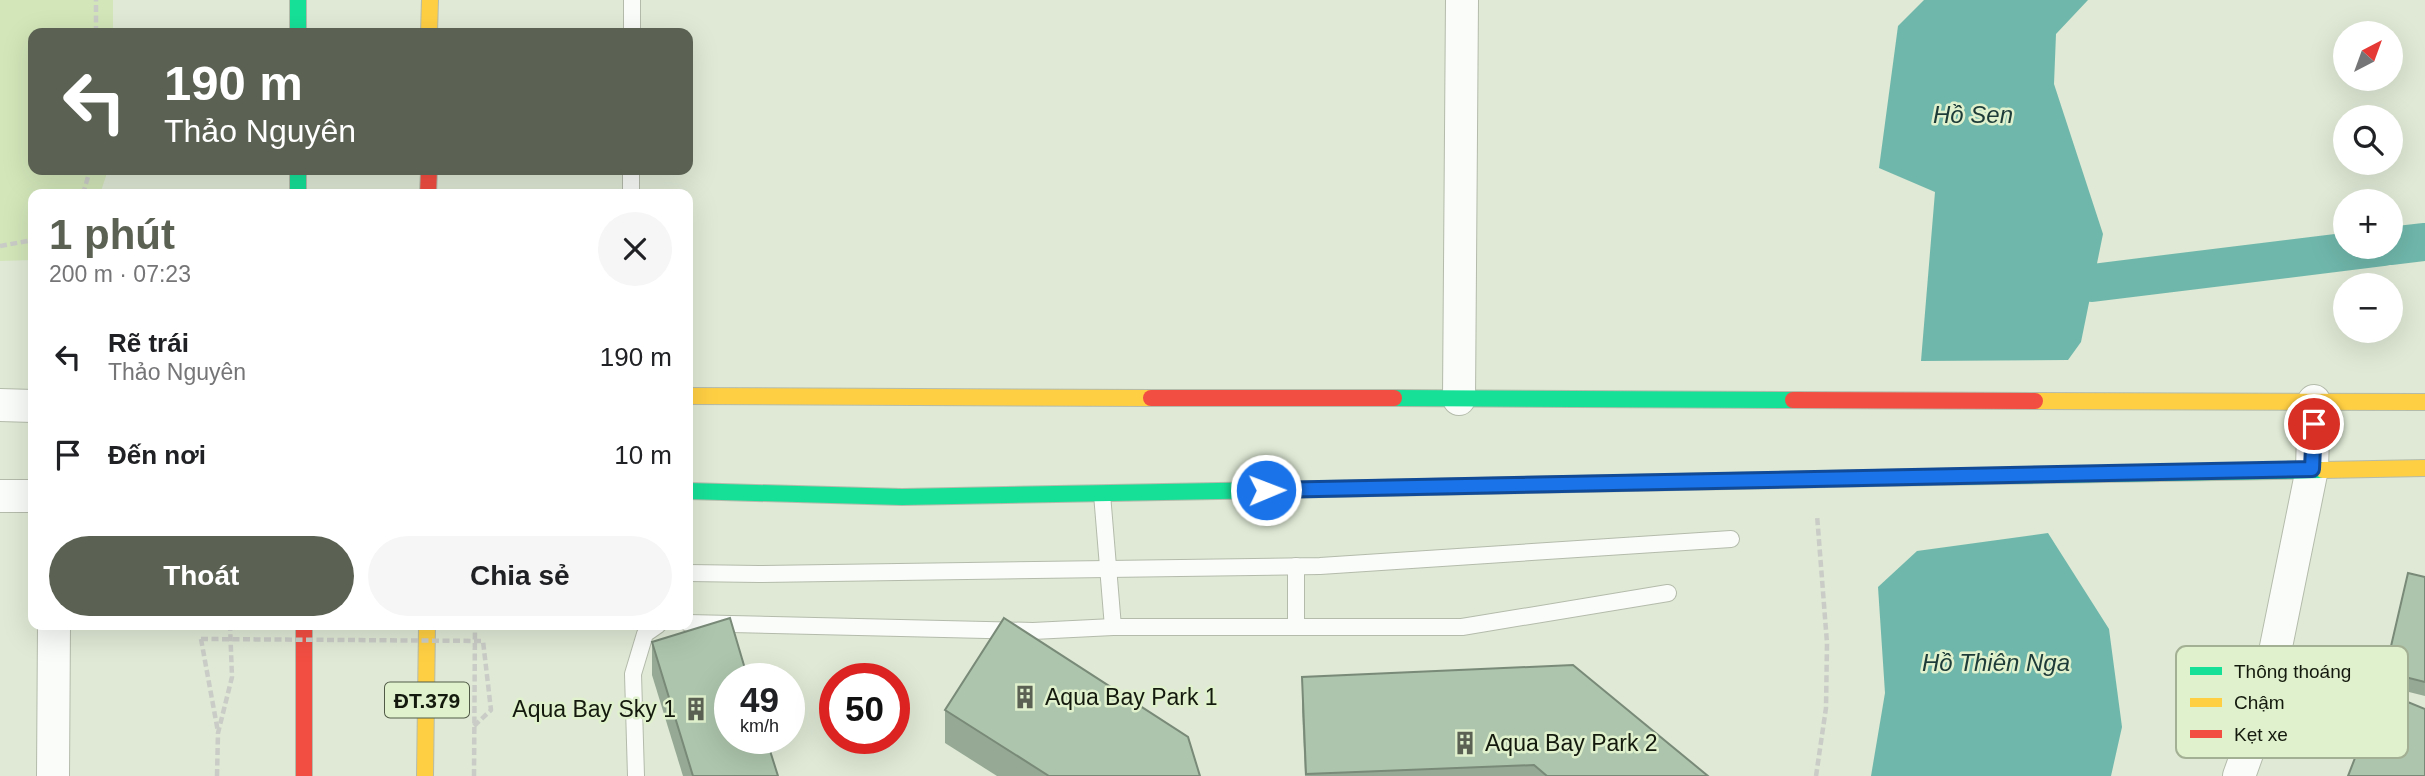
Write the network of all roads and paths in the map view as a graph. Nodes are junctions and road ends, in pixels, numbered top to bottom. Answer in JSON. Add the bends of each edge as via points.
{"nodes":[{"id":1,"x":96,"y":0,"type":"edge"},
{"id":2,"x":298,"y":0,"type":"edge"},
{"id":3,"x":430,"y":0,"type":"edge"},
{"id":4,"x":632,"y":0,"type":"edge"},
{"id":5,"x":1462,"y":0,"type":"edge"},
{"id":6,"x":96,"y":28,"type":"edge"},
{"id":7,"x":298,"y":28,"type":"edge"},
{"id":8,"x":429,"y":28,"type":"edge"},
{"id":9,"x":632,"y":28,"type":"edge"},
{"id":10,"x":28,"y":241,"type":"edge"},
{"id":11,"x":0,"y":246,"type":"edge"},
{"id":12,"x":693,"y":396,"type":"edge"},
{"id":13,"x":1459,"y":399,"type":"junction"},
{"id":14,"x":2315,"y":401,"type":"junction"},
{"id":15,"x":2425,"y":402,"type":"edge"},
{"id":16,"x":0,"y":405,"type":"edge"},
{"id":17,"x":28,"y":406,"type":"edge"},
{"id":18,"x":2425,"y":468,"type":"edge"},
{"id":19,"x":2312,"y":469,"type":"junction"},
{"id":20,"x":1814,"y":479,"type":"junction"},
{"id":21,"x":693,"y":491,"type":"edge"},
{"id":22,"x":1102,"y":494,"type":"junction"},
{"id":23,"x":0,"y":496,"type":"edge"},
{"id":24,"x":28,"y":496,"type":"edge"},
{"id":25,"x":1731,"y":539,"type":"dead end"},
{"id":26,"x":1296,"y":566,"type":"junction"},
{"id":27,"x":1108,"y":568,"type":"junction"},
{"id":28,"x":693,"y":573,"type":"edge"},
{"id":29,"x":1668,"y":593,"type":"dead end"},
{"id":30,"x":693,"y":623,"type":"edge"},
{"id":31,"x":1113,"y":627,"type":"junction"},
{"id":32,"x":1296,"y":627,"type":"junction"},
{"id":33,"x":54,"y":630,"type":"edge"},
{"id":34,"x":230,"y":630,"type":"edge"},
{"id":35,"x":304,"y":630,"type":"edge"},
{"id":36,"x":427,"y":630,"type":"edge"},
{"id":37,"x":475,"y":630,"type":"edge"},
{"id":38,"x":651,"y":630,"type":"edge"},
{"id":39,"x":2276,"y":646,"type":"edge"},
{"id":40,"x":474,"y":726,"type":"junction"},
{"id":41,"x":218,"y":733,"type":"junction"},
{"id":42,"x":2245,"y":758,"type":"edge"},
{"id":43,"x":53,"y":776,"type":"edge"},
{"id":44,"x":217,"y":776,"type":"edge"},
{"id":45,"x":304,"y":776,"type":"edge"},
{"id":46,"x":425,"y":776,"type":"edge"},
{"id":47,"x":474,"y":776,"type":"edge"},
{"id":48,"x":636,"y":776,"type":"edge"},
{"id":49,"x":1816,"y":776,"type":"edge"},
{"id":50,"x":2239,"y":776,"type":"edge"}],
"edges":[{"from":1,"to":6,"type":"path"},
{"from":2,"to":7,"type":"main road"},
{"from":3,"to":8,"type":"main road"},
{"from":4,"to":9,"type":"lane"},
{"from":5,"to":13,"type":"street"},
{"from":10,"to":11,"type":"path"},
{"from":12,"to":13,"type":"main road"},
{"from":13,"to":14,"type":"main road"},
{"from":14,"to":15,"type":"main road"},
{"from":14,"to":19,"type":"street"},
{"from":16,"to":17,"type":"street"},
{"from":18,"to":19,"type":"main road"},
{"from":19,"to":20,"type":"main road"},
{"from":19,"to":39,"type":"street"},
{"from":20,"to":22,"type":"main road"},
{"from":20,"to":49,"type":"path","via":[[1827,643],[1826,708]]},
{"from":21,"to":22,"type":"main road","via":[[902,497]]},
{"from":22,"to":27,"type":"lane"},
{"from":23,"to":24,"type":"street"},
{"from":25,"to":26,"type":"lane"},
{"from":26,"to":27,"type":"lane"},
{"from":26,"to":32,"type":"lane"},
{"from":27,"to":28,"type":"lane"},
{"from":27,"to":31,"type":"lane"},
{"from":29,"to":32,"type":"lane","via":[[1462,627]]},
{"from":30,"to":31,"type":"lane","via":[[1033,631]]},
{"from":31,"to":32,"type":"lane"},
{"from":33,"to":43,"type":"street"},
{"from":34,"to":41,"type":"path","via":[[232,677]]},
{"from":35,"to":45,"type":"main road"},
{"from":36,"to":46,"type":"main road","number":"ĐT.379"},
{"from":37,"to":40,"type":"path"},
{"from":38,"to":48,"type":"lane","via":[[645,634],[633,674]]},
{"from":40,"to":41,"type":"path","bridge":true,"via":[[491,710],[483,641],[201,639]]},
{"from":40,"to":47,"type":"path"},
{"from":41,"to":44,"type":"path"},
{"from":42,"to":50,"type":"street"}]}
